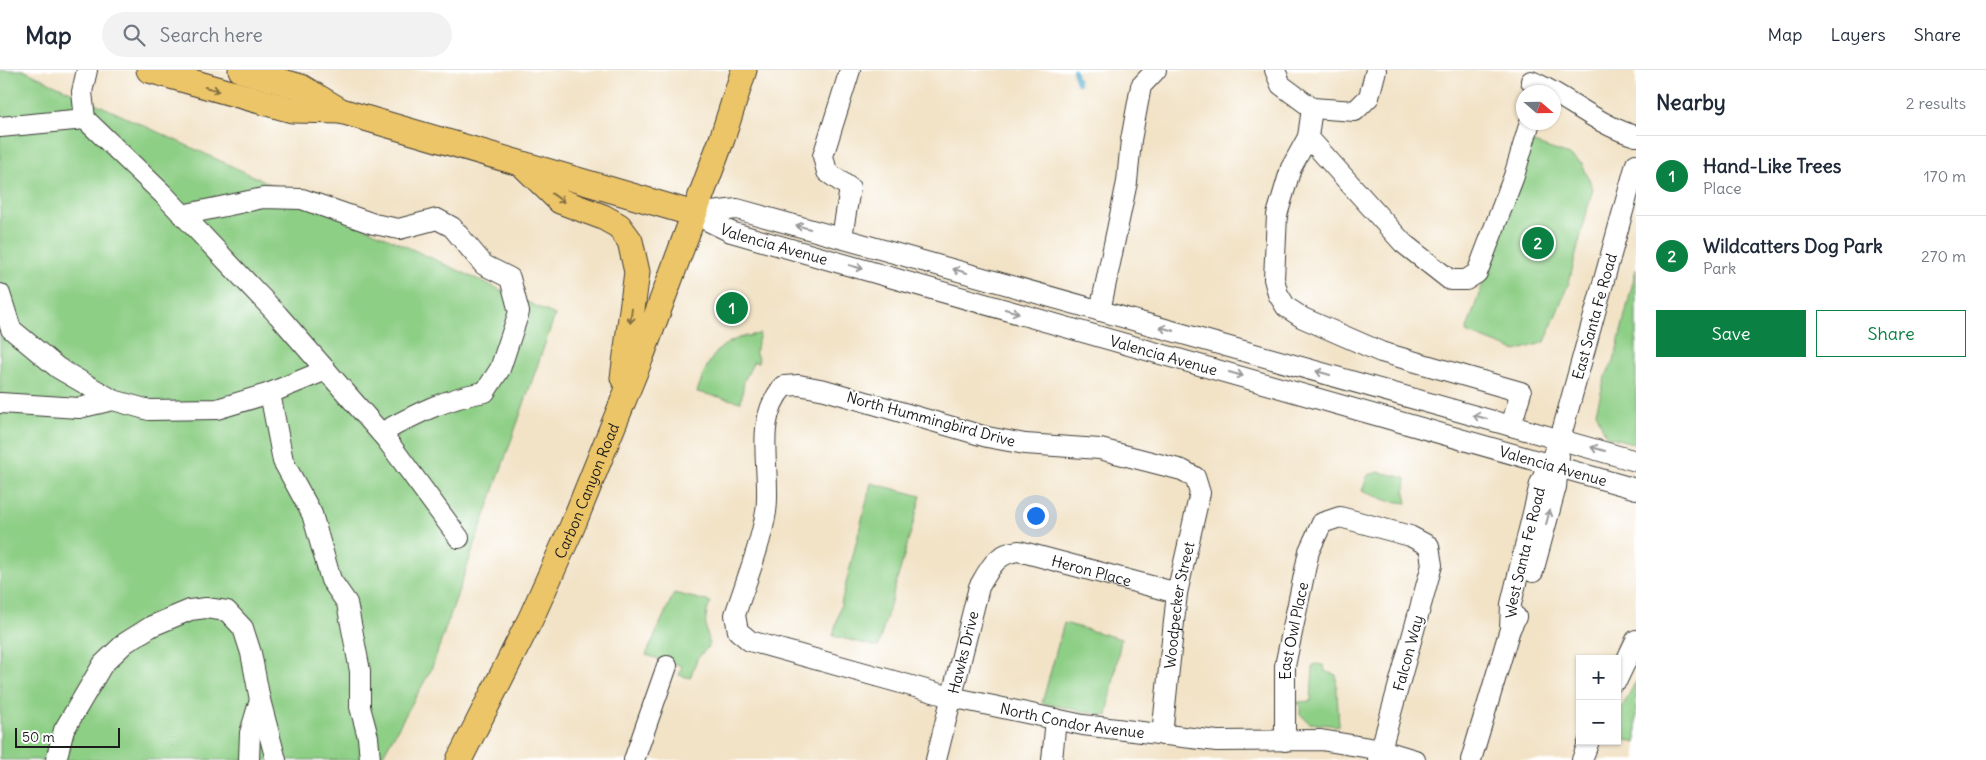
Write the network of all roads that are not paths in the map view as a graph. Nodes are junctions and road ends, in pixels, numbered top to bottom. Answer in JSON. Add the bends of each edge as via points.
{"nodes":[{"id":1,"x":87,"y":70,"type":"edge"},
{"id":2,"x":149,"y":70,"type":"edge"},
{"id":3,"x":241,"y":70,"type":"edge"},
{"id":4,"x":744,"y":70,"type":"edge"},
{"id":5,"x":850,"y":70,"type":"edge"},
{"id":6,"x":1156,"y":70,"type":"edge"},
{"id":7,"x":1275,"y":70,"type":"edge"},
{"id":8,"x":1376,"y":70,"type":"edge"},
{"id":9,"x":1532,"y":81,"type":"edge"},
{"id":10,"x":1312,"y":108,"type":"junction"},
{"id":11,"x":341,"y":111,"type":"junction"},
{"id":12,"x":85,"y":119,"type":"junction"},
{"id":13,"x":2,"y":125,"type":"edge"},
{"id":14,"x":1528,"y":130,"type":"edge"},
{"id":15,"x":1636,"y":136,"type":"edge"},
{"id":16,"x":1308,"y":137,"type":"junction"},
{"id":17,"x":1636,"y":164,"type":"edge"},
{"id":18,"x":523,"y":165,"type":"junction"},
{"id":19,"x":1632,"y":194,"type":"edge"},
{"id":20,"x":694,"y":214,"type":"junction"},
{"id":21,"x":182,"y":215,"type":"junction"},
{"id":22,"x":842,"y":237,"type":"junction"},
{"id":23,"x":0,"y":294,"type":"edge"},
{"id":24,"x":1100,"y":311,"type":"junction"},
{"id":25,"x":326,"y":370,"type":"junction"},
{"id":26,"x":270,"y":393,"type":"junction"},
{"id":27,"x":112,"y":400,"type":"junction"},
{"id":28,"x":0,"y":403,"type":"edge"},
{"id":29,"x":618,"y":412,"type":"junction"},
{"id":30,"x":1512,"y":426,"type":"junction"},
{"id":31,"x":381,"y":433,"type":"junction"},
{"id":32,"x":1560,"y":439,"type":"junction"},
{"id":33,"x":1636,"y":460,"type":"edge"},
{"id":34,"x":1554,"y":465,"type":"junction"},
{"id":35,"x":1196,"y":477,"type":"joint"},
{"id":36,"x":1636,"y":489,"type":"edge"},
{"id":37,"x":459,"y":538,"type":"dead end"},
{"id":38,"x":1429,"y":546,"type":"joint"},
{"id":39,"x":1005,"y":552,"type":"joint"},
{"id":40,"x":1177,"y":593,"type":"junction"},
{"id":41,"x":738,"y":631,"type":"joint"},
{"id":42,"x":1636,"y":640,"type":"edge"},
{"id":43,"x":667,"y":666,"type":"dead end"},
{"id":44,"x":1621,"y":672,"type":"edge"},
{"id":45,"x":951,"y":697,"type":"junction"},
{"id":46,"x":260,"y":700,"type":"junction"},
{"id":47,"x":1056,"y":720,"type":"junction"},
{"id":48,"x":1162,"y":735,"type":"junction"},
{"id":49,"x":1285,"y":741,"type":"junction"},
{"id":50,"x":1588,"y":745,"type":"edge"},
{"id":51,"x":1380,"y":755,"type":"edge"},
{"id":52,"x":56,"y":760,"type":"edge"},
{"id":53,"x":249,"y":760,"type":"edge"},
{"id":54,"x":276,"y":760,"type":"edge"},
{"id":55,"x":370,"y":760,"type":"edge"},
{"id":56,"x":459,"y":760,"type":"edge"},
{"id":57,"x":634,"y":760,"type":"edge"},
{"id":58,"x":936,"y":760,"type":"edge"},
{"id":59,"x":1052,"y":760,"type":"edge"},
{"id":60,"x":1415,"y":760,"type":"edge"},
{"id":61,"x":1471,"y":760,"type":"edge"},
{"id":62,"x":1582,"y":760,"type":"edge"}],
"edges":[{"from":1,"to":12,"type":"street","via":[[82,92]]},
{"from":2,"to":11,"type":"main road","name":"Valencia Avenue","one_way":true,"via":[[292,110]]},
{"from":3,"to":11,"type":"main road","name":"Valencia Avenue","via":[[301,87]]},
{"from":4,"to":20,"type":"main road","name":"Carbon Canyon Road"},
{"from":5,"to":22,"type":"street","via":[[823,156],[828,172],[850,188]]},
{"from":6,"to":24,"type":"street","via":[[1141,86],[1127,182]]},
{"from":7,"to":10,"type":"street","via":[[1281,85]]},
{"from":8,"to":10,"type":"street","via":[[1369,96],[1355,111]]},
{"from":9,"to":15,"type":"street","via":[[1610,126]]},
{"from":10,"to":16,"type":"street"},
{"from":11,"to":18,"type":"main road","name":"Valencia Avenue"},
{"from":12,"to":13,"type":"street"},
{"from":12,"to":21,"type":"street"},
{"from":14,"to":16,"type":"street","via":[[1514,176],[1477,273],[1466,280],[1450,280],[1403,243]]},
{"from":16,"to":30,"type":"street","via":[[1291,168],[1277,215],[1274,279],[1286,307],[1302,318],[1381,352],[1521,392]]},
{"from":17,"to":19,"type":"street","name":"East Santa Fe Road"},
{"from":18,"to":20,"type":"main road","name":"Valencia Avenue"},
{"from":18,"to":29,"type":"main road","one_way":true,"via":[[560,201],[619,226],[630,241],[637,272]]},
{"from":19,"to":32,"type":"street","name":"East Santa Fe Road"},
{"from":22,"to":20,"type":"street","name":"Valencia Avenue","one_way":true,"via":[[737,209]]},
{"from":20,"to":29,"type":"main road","name":"Carbon Canyon Road"},
{"from":20,"to":34,"type":"street","name":"Valencia Avenue","one_way":true,"via":[[731,232]]},
{"from":21,"to":25,"type":"street"},
{"from":21,"to":31,"type":"street","via":[[262,198],[302,199],[374,224],[399,229],[436,219],[452,227],[484,265],[510,278],[519,312],[500,369],[486,392],[464,395],[424,410]]},
{"from":24,"to":22,"type":"street","name":"Valencia Avenue","one_way":true},
{"from":23,"to":27,"type":"street","via":[[11,329],[58,368]]},
{"from":30,"to":24,"type":"street","name":"Valencia Avenue","one_way":true},
{"from":25,"to":26,"type":"street"},
{"from":25,"to":31,"type":"street"},
{"from":26,"to":27,"type":"street","via":[[217,410],[149,410]]},
{"from":26,"to":55,"type":"street","via":[[283,461],[312,514],[331,580],[347,603],[360,671],[360,707]]},
{"from":27,"to":28,"type":"street","via":[[78,408]]},
{"from":29,"to":56,"type":"main road","name":"Carbon Canyon Road","via":[[531,618]]},
{"from":30,"to":32,"type":"street","name":"Valencia Avenue"},
{"from":31,"to":37,"type":"street"},
{"from":33,"to":32,"type":"street","name":"Valencia Avenue","one_way":true},
{"from":32,"to":34,"type":"street","name":"West Santa Fe Road"},
{"from":34,"to":36,"type":"street","name":"Valencia Avenue"},
{"from":34,"to":61,"type":"street","name":"West Santa Fe Road","via":[[1540,484],[1511,604],[1510,629]]},
{"from":35,"to":40,"type":"street","name":"Woodpecker Street","via":[[1200,493]]},
{"from":35,"to":41,"type":"street","name":"North Hummingbird Drive","via":[[1182,470],[1114,452],[1008,442],[824,390],[784,386],[775,396],[764,436],[766,509],[735,615]]},
{"from":38,"to":49,"type":"street","name":"East Owl Place","via":[[1410,536],[1340,517],[1322,523],[1309,551],[1285,666]]},
{"from":38,"to":51,"type":"street","name":"Falcon Way","via":[[1432,565]]},
{"from":39,"to":40,"type":"street","name":"Heron Place","via":[[1019,551]]},
{"from":39,"to":45,"type":"street","name":"Hawks Drive","via":[[991,566],[979,587]]},
{"from":40,"to":48,"type":"street","name":"Woodpecker Street"},
{"from":41,"to":45,"type":"street","name":"North Condor Avenue","via":[[750,641]]},
{"from":42,"to":44,"type":"street"},
{"from":43,"to":57,"type":"street"},
{"from":45,"to":47,"type":"street","name":"North Condor Avenue"},
{"from":45,"to":58,"type":"street","name":"Hawks Drive"},
{"from":46,"to":52,"type":"street","via":[[251,652],[242,628],[227,612],[206,608],[190,610],[152,626],[125,643],[103,664],[64,730]]},
{"from":46,"to":53,"type":"street","via":[[250,733]]},
{"from":46,"to":54,"type":"street"},
{"from":47,"to":48,"type":"street","name":"North Condor Avenue"},
{"from":47,"to":59,"type":"street"},
{"from":48,"to":49,"type":"street","name":"North Condor Avenue","via":[[1217,741]]},
{"from":49,"to":51,"type":"street","name":"North Condor Avenue","via":[[1321,740]]},
{"from":50,"to":62,"type":"street"},
{"from":51,"to":60,"type":"street","name":"North Condor Avenue"}]}
